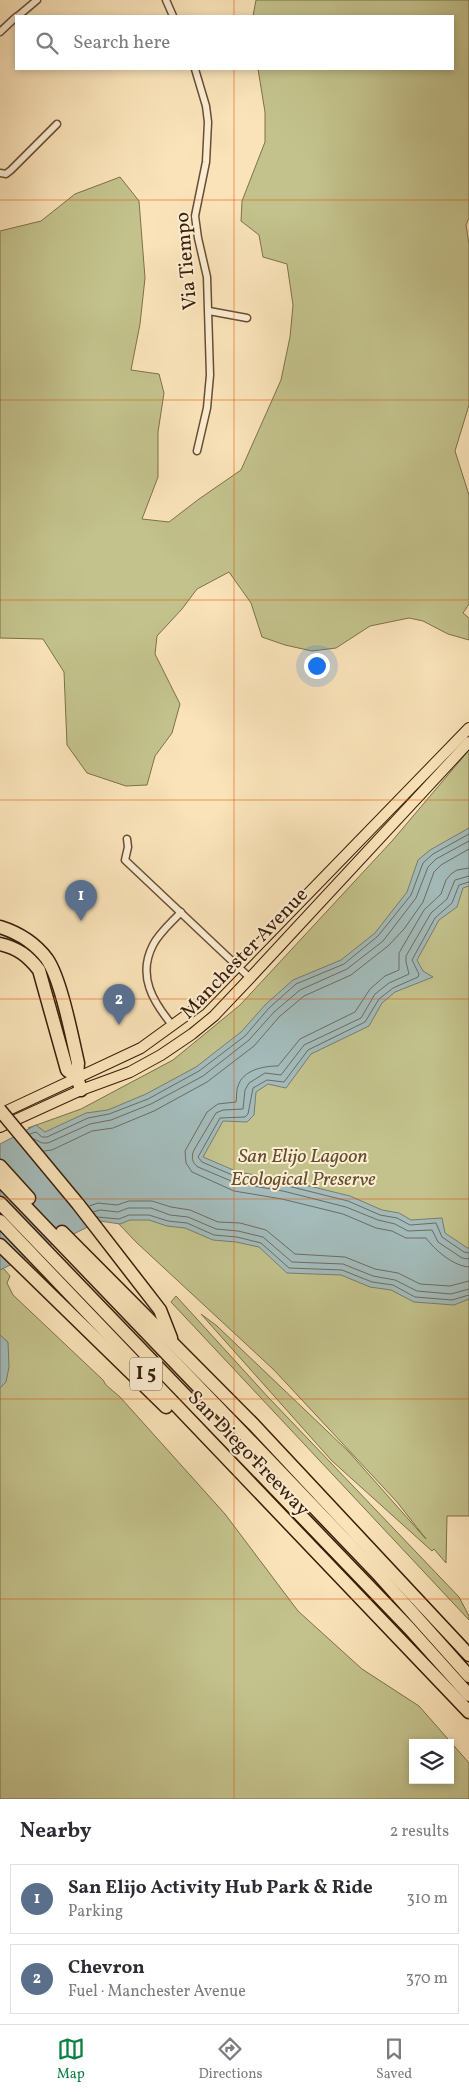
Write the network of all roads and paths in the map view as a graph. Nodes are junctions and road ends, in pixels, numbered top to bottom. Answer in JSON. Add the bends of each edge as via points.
{"nodes":[{"id":1,"x":37,"y":0,"type":"edge"},
{"id":2,"x":166,"y":0,"type":"edge"},
{"id":3,"x":19,"y":15,"type":"edge"},
{"id":4,"x":173,"y":15,"type":"edge"},
{"id":5,"x":15,"y":19,"type":"edge"},
{"id":6,"x":0,"y":32,"type":"edge"},
{"id":7,"x":196,"y":70,"type":"edge"},
{"id":8,"x":57,"y":124,"type":"dead end"},
{"id":9,"x":0,"y":173,"type":"edge"},
{"id":10,"x":209,"y":311,"type":"junction"},
{"id":11,"x":248,"y":318,"type":"dead end"},
{"id":12,"x":196,"y":452,"type":"dead end"},
{"id":13,"x":469,"y":728,"type":"edge"},
{"id":14,"x":469,"y":742,"type":"edge"},
{"id":15,"x":127,"y":839,"type":"dead end"},
{"id":16,"x":181,"y":912,"type":"junction"},
{"id":17,"x":0,"y":927,"type":"edge"},
{"id":18,"x":0,"y":944,"type":"edge"},
{"id":19,"x":237,"y":965,"type":"junction"},
{"id":20,"x":250,"y":978,"type":"junction"},
{"id":21,"x":173,"y":1026,"type":"junction"},
{"id":22,"x":77,"y":1077,"type":"junction"},
{"id":23,"x":81,"y":1090,"type":"junction"},
{"id":24,"x":0,"y":1110,"type":"edge"},
{"id":25,"x":0,"y":1114,"type":"edge"},
{"id":26,"x":0,"y":1127,"type":"edge"},
{"id":27,"x":0,"y":1166,"type":"edge"},
{"id":28,"x":0,"y":1180,"type":"edge"},
{"id":29,"x":0,"y":1203,"type":"edge"},
{"id":30,"x":0,"y":1221,"type":"edge"},
{"id":31,"x":0,"y":1245,"type":"edge"},
{"id":32,"x":80,"y":1256,"type":"junction"},
{"id":33,"x":173,"y":1342,"type":"junction"},
{"id":34,"x":282,"y":1517,"type":"junction"},
{"id":35,"x":469,"y":1655,"type":"edge"},
{"id":36,"x":469,"y":1676,"type":"edge"},
{"id":37,"x":469,"y":1695,"type":"edge"},
{"id":38,"x":469,"y":1712,"type":"edge"}],
"edges":[{"from":1,"to":3,"type":"street"},
{"from":2,"to":4,"type":"street"},
{"from":5,"to":6,"type":"street"},
{"from":7,"to":10,"type":"street","name":"Via Tiempo","via":[[208,122],[206,162],[195,216],[207,276]]},
{"from":8,"to":9,"type":"street","via":[[12,170]]},
{"from":10,"to":11,"type":"street"},
{"from":10,"to":12,"type":"street","name":"Via Tiempo","via":[[207,408]]},
{"from":13,"to":19,"type":"main road","name":"Manchester Avenue"},
{"from":14,"to":20,"type":"main road","name":"Manchester Avenue"},
{"from":15,"to":16,"type":"street","via":[[125,860]]},
{"from":16,"to":19,"type":"street"},
{"from":16,"to":21,"type":"street","via":[[154,943],[146,966],[149,990]]},
{"from":17,"to":22,"type":"highway","via":[[28,940],[47,960],[56,978],[79,1065]]},
{"from":18,"to":22,"type":"highway","via":[[13,947],[29,957],[39,970],[67,1070]]},
{"from":19,"to":20,"type":"street"},
{"from":19,"to":21,"type":"main road","name":"Manchester Avenue","via":[[199,1006]]},
{"from":20,"to":23,"type":"main road","name":"Manchester Avenue","via":[[214,1016],[161,1055],[130,1072]]},
{"from":21,"to":22,"type":"main road","name":"Manchester Avenue","via":[[141,1048]]},
{"from":22,"to":23,"type":"highway"},
{"from":22,"to":25,"type":"main road","name":"Manchester Avenue"},
{"from":23,"to":26,"type":"main road","name":"Manchester Avenue"},
{"from":24,"to":33,"type":"highway","bridge":true,"via":[[160,1310]]},
{"from":27,"to":32,"type":"highway","name":"San Diego Freeway","number":"I 5"},
{"from":28,"to":32,"type":"highway"},
{"from":29,"to":37,"type":"highway","via":[[409,1628]]},
{"from":30,"to":34,"type":"highway","name":"San Diego Freeway","number":"I 5"},
{"from":31,"to":34,"type":"highway"},
{"from":32,"to":33,"type":"highway","name":"San Diego Freeway","number":"I 5"},
{"from":32,"to":36,"type":"highway"},
{"from":33,"to":35,"type":"highway","name":"San Diego Freeway","number":"I 5"},
{"from":34,"to":38,"type":"highway","name":"San Diego Freeway","number":"I 5"}]}
